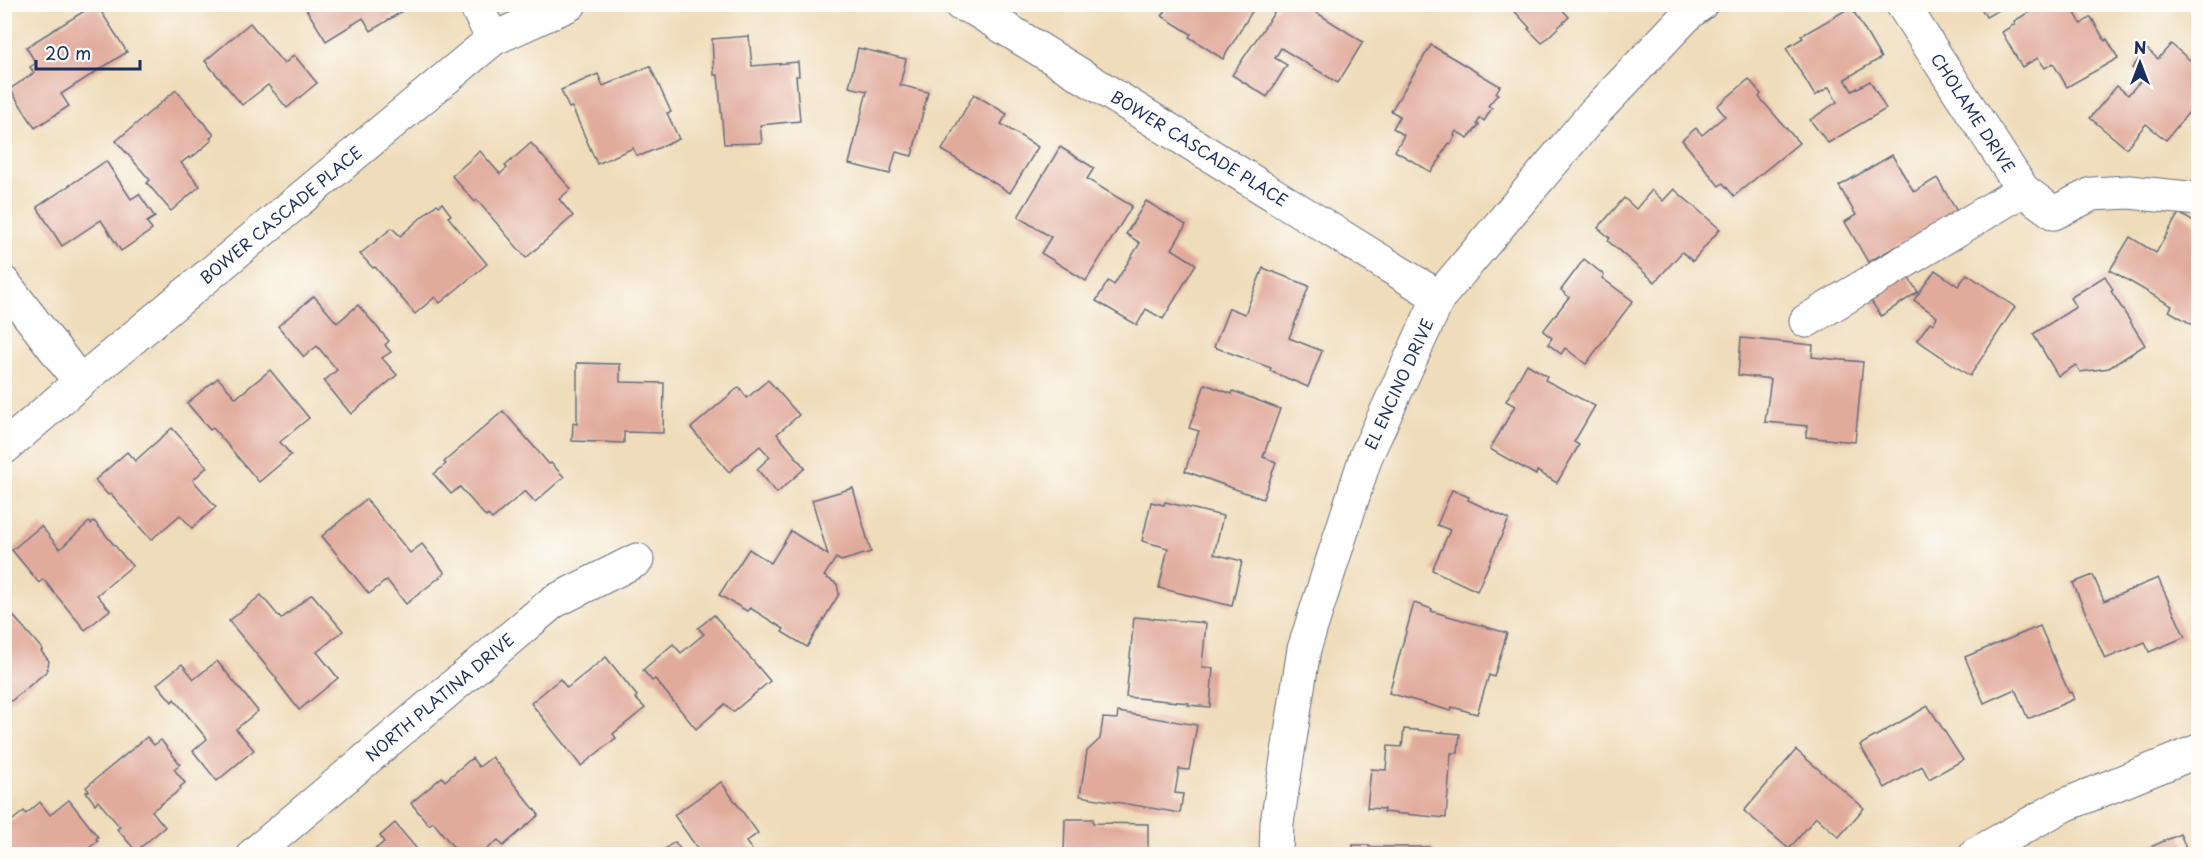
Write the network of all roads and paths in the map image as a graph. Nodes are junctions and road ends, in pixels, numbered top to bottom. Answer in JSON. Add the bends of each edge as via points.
{"nodes":[{"id":1,"x":475,"y":4,"type":"edge"},
{"id":2,"x":570,"y":4,"type":"edge"},
{"id":3,"x":960,"y":4,"type":"edge"},
{"id":4,"x":1701,"y":4,"type":"edge"},
{"id":5,"x":1902,"y":4,"type":"edge"},
{"id":6,"x":493,"y":39,"type":"junction"},
{"id":7,"x":2023,"y":190,"type":"junction"},
{"id":8,"x":2199,"y":199,"type":"edge"},
{"id":9,"x":4,"y":283,"type":"edge"},
{"id":10,"x":1439,"y":297,"type":"junction"},
{"id":11,"x":1806,"y":321,"type":"dead end"},
{"id":12,"x":80,"y":382,"type":"junction"},
{"id":13,"x":4,"y":448,"type":"edge"},
{"id":14,"x":637,"y":560,"type":"dead end"},
{"id":15,"x":2199,"y":751,"type":"edge"},
{"id":16,"x":254,"y":855,"type":"edge"},
{"id":17,"x":1276,"y":855,"type":"edge"},
{"id":18,"x":1976,"y":855,"type":"edge"}],
"edges":[{"from":1,"to":6,"type":"street"},
{"from":2,"to":6,"type":"street","name":"BOWER CASCADE PLACE"},
{"from":3,"to":10,"type":"street","name":"BOWER CASCADE PLACE","via":[[974,9]]},
{"from":4,"to":10,"type":"street","name":"EL ENCINO DRIVE","via":[[1595,112]]},
{"from":5,"to":7,"type":"street","name":"CHOLAME DRIVE"},
{"from":6,"to":12,"type":"street","name":"BOWER CASCADE PLACE"},
{"from":7,"to":8,"type":"street","name":"CHOLAME DRIVE","via":[[2054,213],[2092,194],[2129,192]]},
{"from":7,"to":11,"type":"street"},
{"from":9,"to":12,"type":"street"},
{"from":10,"to":17,"type":"street","name":"EL ENCINO DRIVE","via":[[1366,456],[1304,649],[1277,823]]},
{"from":12,"to":13,"type":"street","name":"BOWER CASCADE PLACE"},
{"from":14,"to":16,"type":"street","name":"NORTH PLATINA DRIVE","via":[[553,602]]},
{"from":15,"to":18,"type":"street","via":[[2060,807]]}]}
